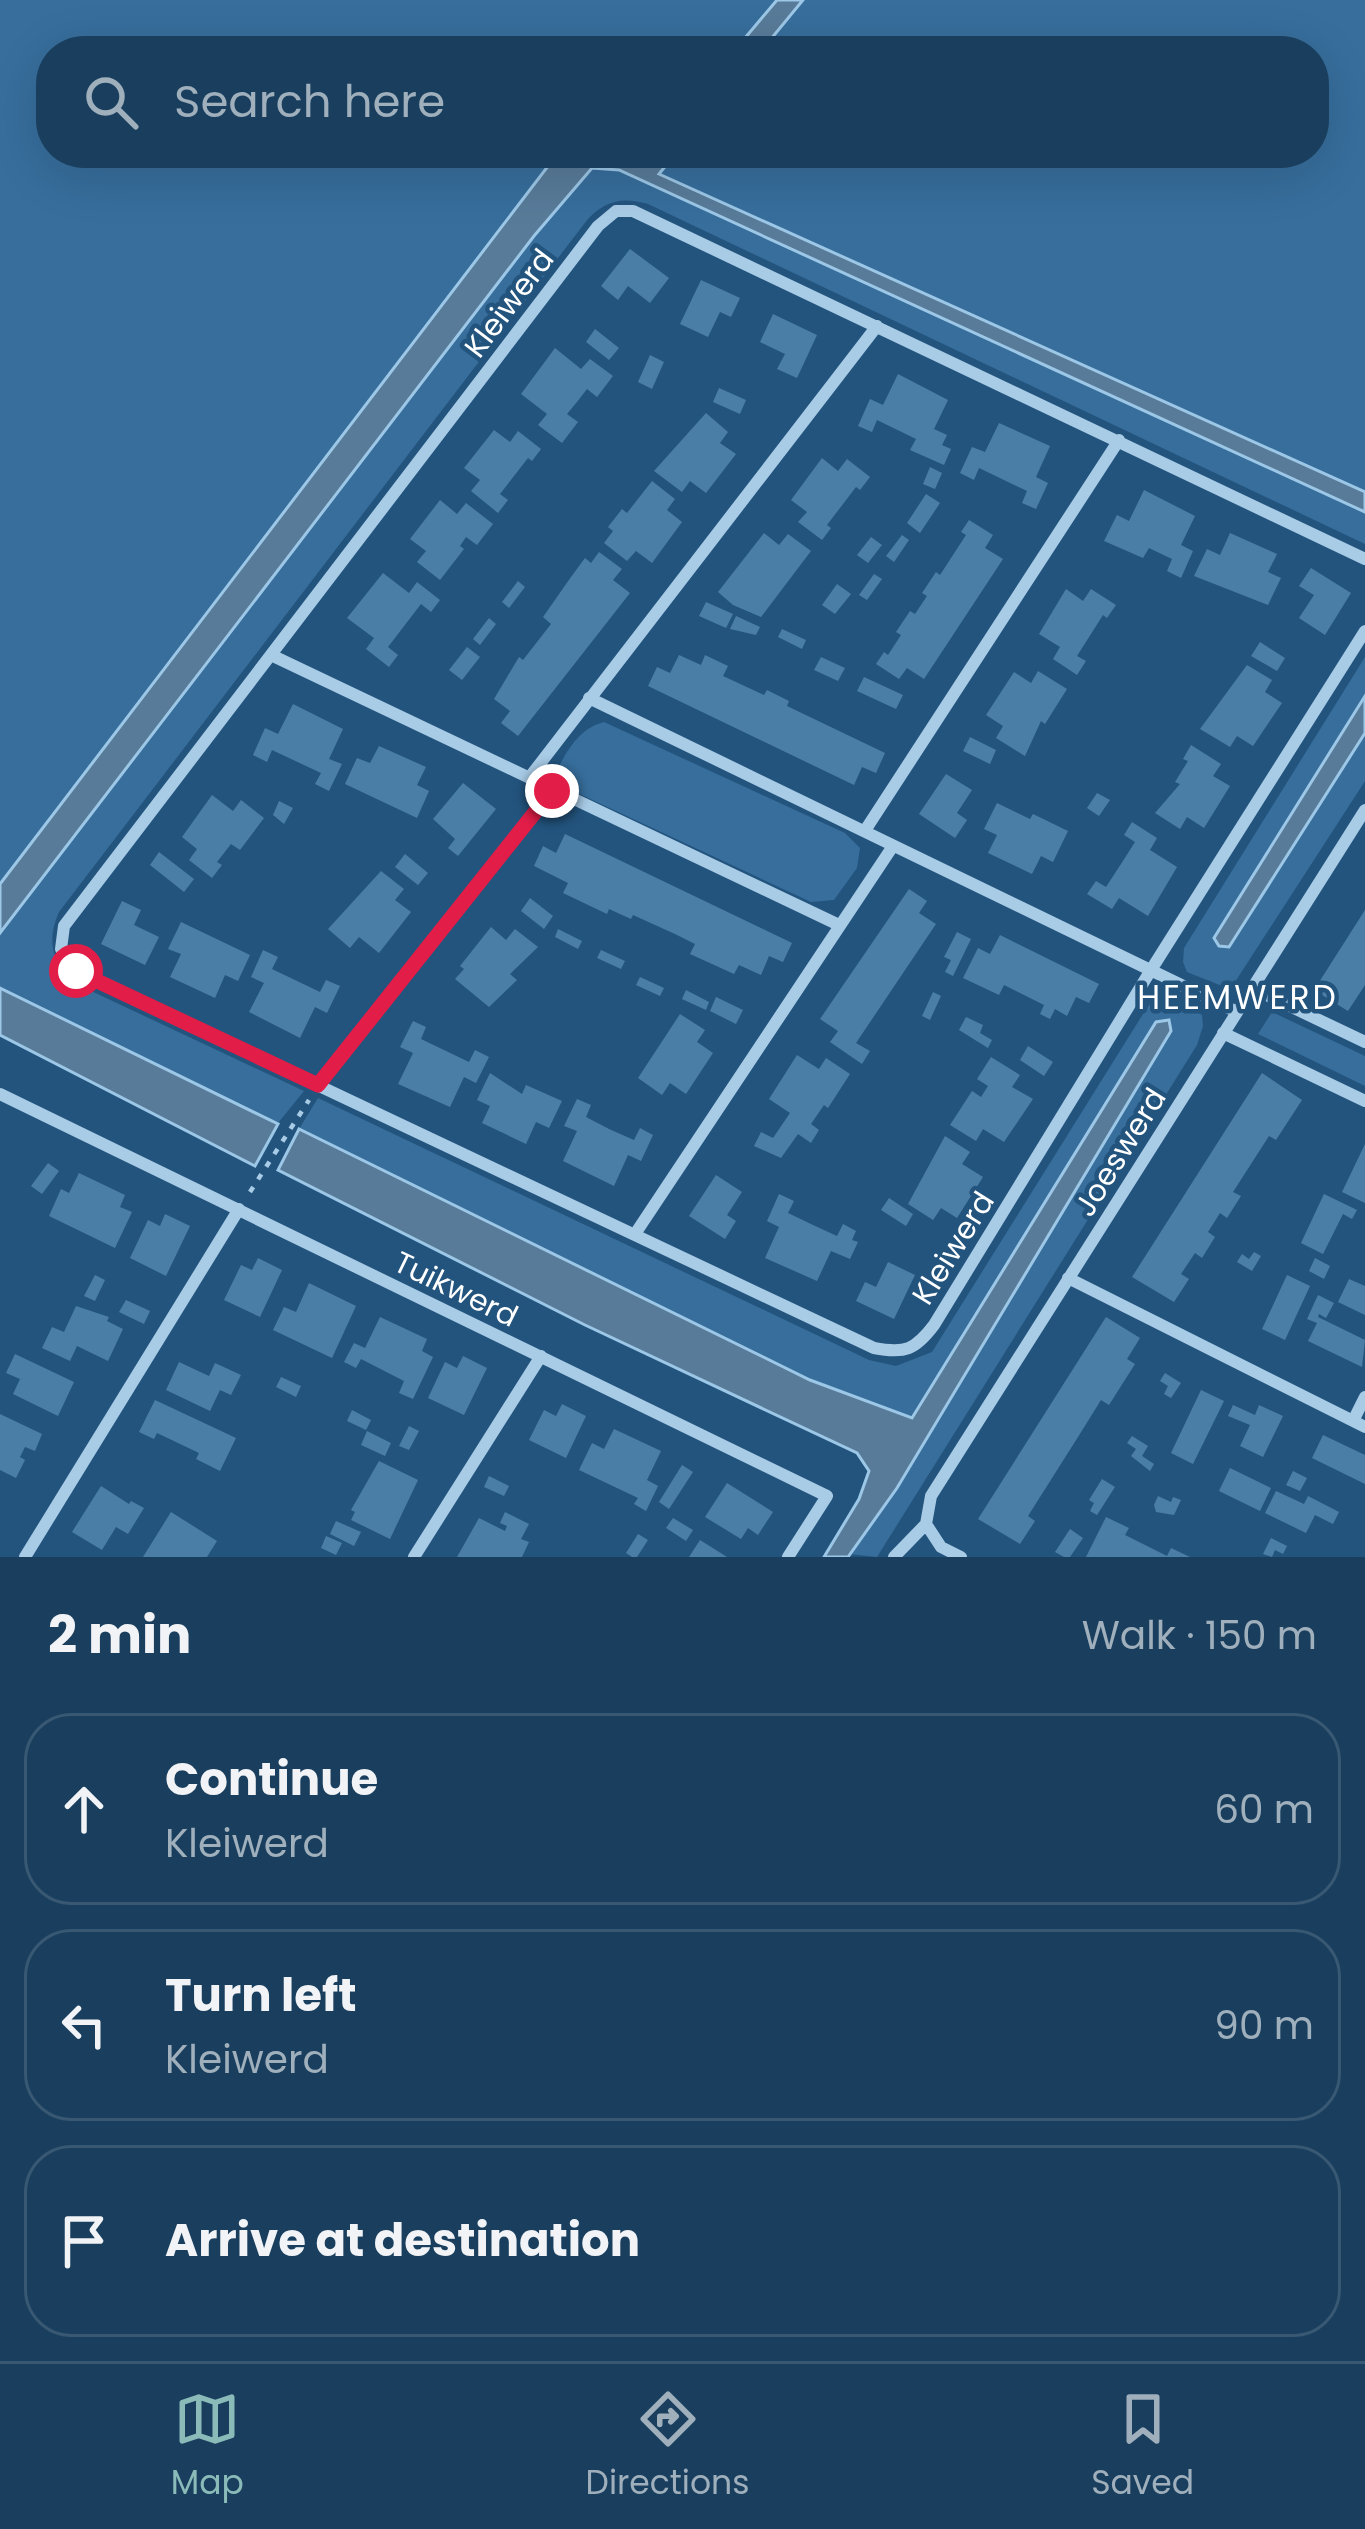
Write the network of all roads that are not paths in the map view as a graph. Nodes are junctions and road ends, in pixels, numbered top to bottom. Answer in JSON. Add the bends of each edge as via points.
{"nodes":[{"id":1,"x":877,"y":326,"type":"junction"},
{"id":2,"x":1120,"y":440,"type":"junction"},
{"id":3,"x":1365,"y":559,"type":"edge"},
{"id":4,"x":1365,"y":632,"type":"edge"},
{"id":5,"x":271,"y":655,"type":"junction"},
{"id":6,"x":589,"y":698,"type":"junction"},
{"id":7,"x":529,"y":778,"type":"junction"},
{"id":8,"x":552,"y":791,"type":"junction"},
{"id":9,"x":1365,"y":810,"type":"edge"},
{"id":10,"x":866,"y":829,"type":"junction"},
{"id":11,"x":893,"y":846,"type":"junction"},
{"id":12,"x":839,"y":925,"type":"junction"},
{"id":13,"x":1151,"y":970,"type":"junction"},
{"id":14,"x":1252,"y":988,"type":"junction"},
{"id":15,"x":1237,"y":1012,"type":"junction"},
{"id":16,"x":1223,"y":1033,"type":"junction"},
{"id":17,"x":1365,"y":1042,"type":"edge"},
{"id":18,"x":318,"y":1085,"type":"junction"},
{"id":19,"x":0,"y":1094,"type":"edge"},
{"id":20,"x":1365,"y":1101,"type":"edge"},
{"id":21,"x":238,"y":1209,"type":"junction"},
{"id":22,"x":635,"y":1234,"type":"junction"},
{"id":23,"x":1068,"y":1278,"type":"junction"},
{"id":24,"x":541,"y":1356,"type":"junction"},
{"id":25,"x":1365,"y":1397,"type":"edge"},
{"id":26,"x":1359,"y":1424,"type":"edge"},
{"id":27,"x":926,"y":1525,"type":"junction"},
{"id":28,"x":27,"y":1553,"type":"edge"},
{"id":29,"x":46,"y":1557,"type":"edge"},
{"id":30,"x":414,"y":1557,"type":"edge"},
{"id":31,"x":788,"y":1557,"type":"edge"},
{"id":32,"x":894,"y":1557,"type":"edge"},
{"id":33,"x":962,"y":1557,"type":"edge"}],
"edges":[{"from":1,"to":2,"type":"street","name":"Kleiwerd"},
{"from":1,"to":5,"type":"street","name":"Kleiwerd","via":[[633,211],[616,211]]},
{"from":1,"to":6,"type":"street"},
{"from":2,"to":3,"type":"street","name":"Kleiwerd"},
{"from":2,"to":10,"type":"street"},
{"from":4,"to":13,"type":"street","name":"Kleiwerd"},
{"from":5,"to":7,"type":"street"},
{"from":5,"to":18,"type":"street","name":"Kleiwerd","via":[[64,926],[61,949],[76,971]]},
{"from":6,"to":7,"type":"street"},
{"from":6,"to":10,"type":"street"},
{"from":7,"to":8,"type":"street"},
{"from":8,"to":12,"type":"street"},
{"from":8,"to":18,"type":"street"},
{"from":9,"to":14,"type":"street","name":"Joeswerd"},
{"from":10,"to":11,"type":"street"},
{"from":11,"to":12,"type":"street"},
{"from":11,"to":13,"type":"street"},
{"from":12,"to":22,"type":"street"},
{"from":13,"to":15,"type":"street"},
{"from":13,"to":22,"type":"street","name":"Kleiwerd","via":[[917,1348],[874,1348]]},
{"from":14,"to":15,"type":"street","name":"Joeswerd"},
{"from":14,"to":17,"type":"street"},
{"from":15,"to":16,"type":"street","name":"Joeswerd"},
{"from":16,"to":20,"type":"street"},
{"from":16,"to":23,"type":"street","name":"Joeswerd"},
{"from":18,"to":22,"type":"street","name":"Kleiwerd"},
{"from":19,"to":21,"type":"street","name":"Tuikwerd"},
{"from":21,"to":24,"type":"street","name":"Tuikwerd"},
{"from":21,"to":28,"type":"street"},
{"from":23,"to":26,"type":"street"},
{"from":23,"to":27,"type":"street","name":"Joeswerd","via":[[931,1496]]},
{"from":24,"to":30,"type":"street"},
{"from":24,"to":31,"type":"street","name":"Tuikwerd","via":[[826,1496]]},
{"from":25,"to":26,"type":"street"},
{"from":27,"to":32,"type":"street","name":"Joeswerd"},
{"from":27,"to":33,"type":"street","via":[[940,1547]]},
{"from":28,"to":29,"type":"street"}]}
